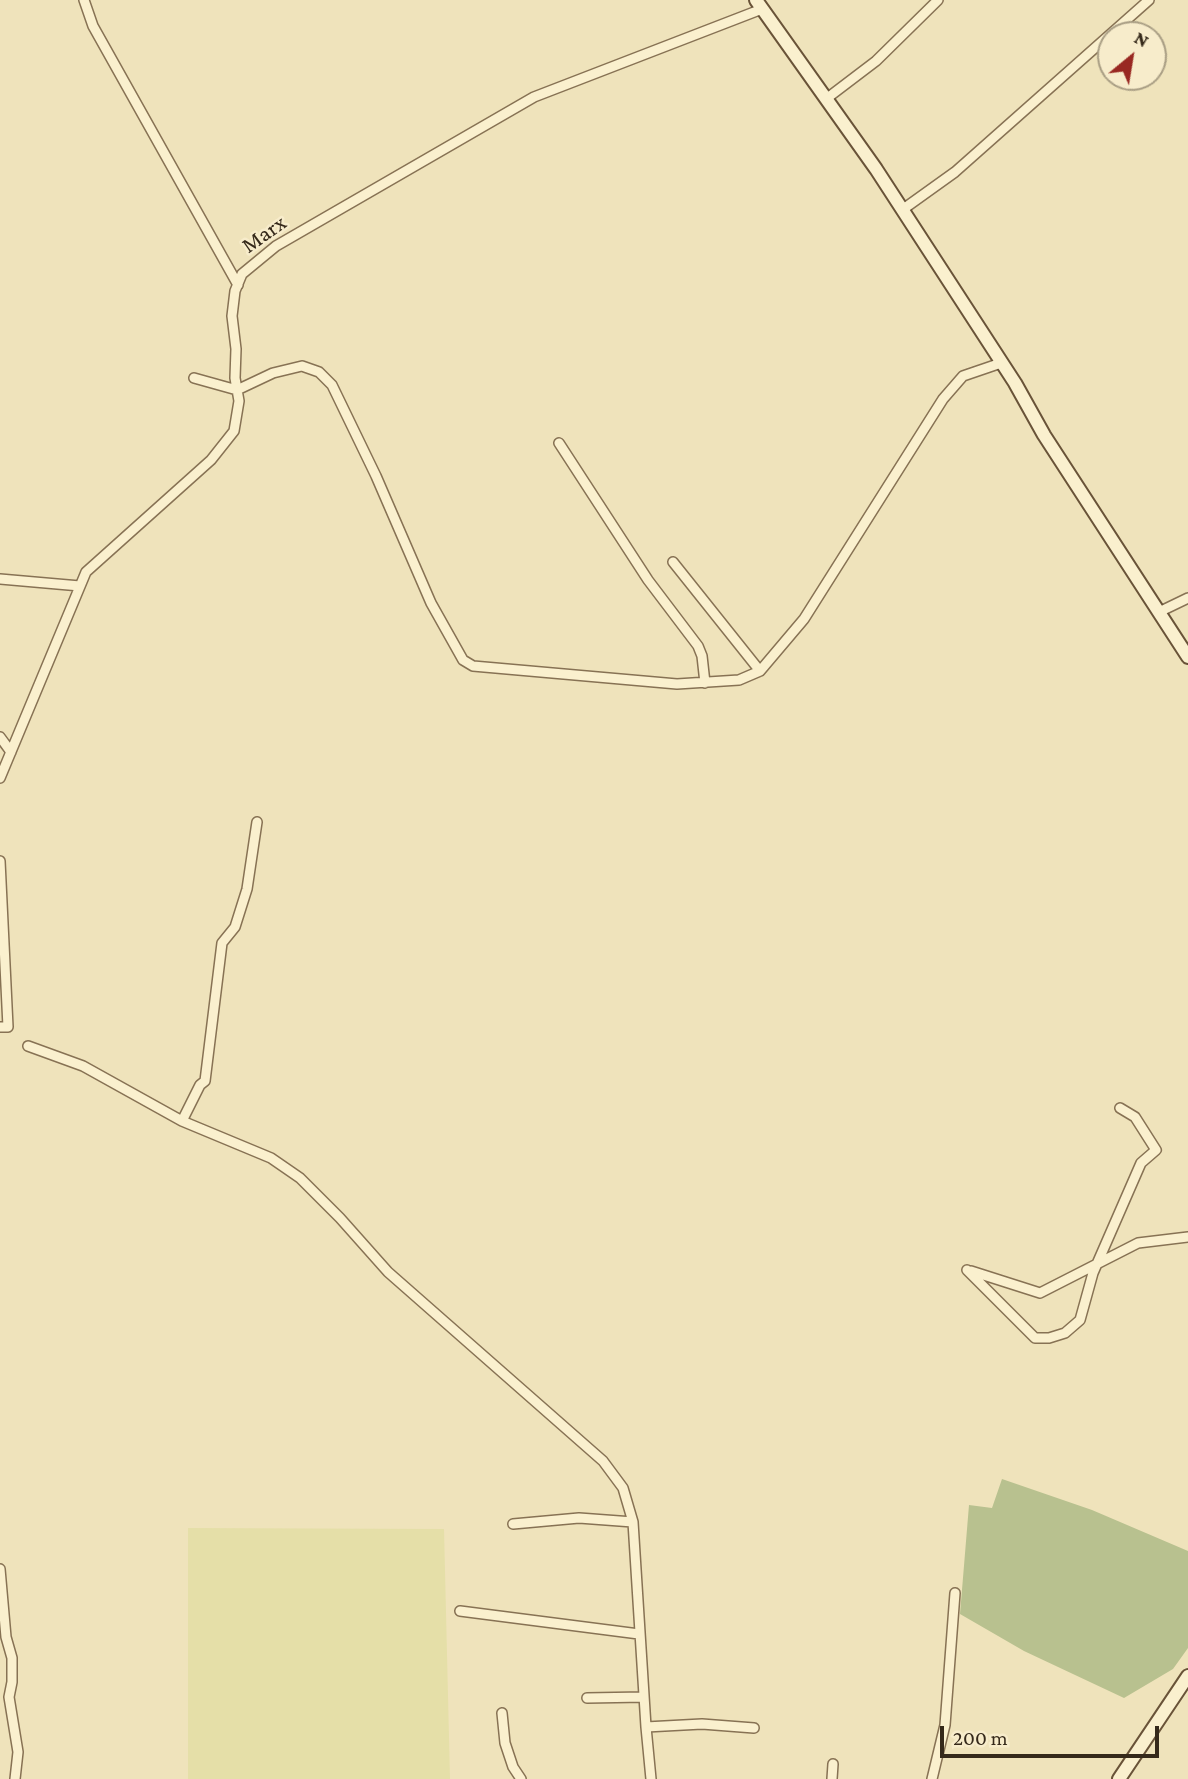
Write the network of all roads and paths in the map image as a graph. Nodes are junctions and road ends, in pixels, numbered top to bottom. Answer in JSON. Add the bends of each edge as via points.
{"nodes":[{"id":1,"x":96,"y":0,"type":"edge"},
{"id":2,"x":938,"y":0,"type":"edge"},
{"id":3,"x":1149,"y":0,"type":"edge"},
{"id":4,"x":85,"y":2,"type":"edge"},
{"id":5,"x":759,"y":4,"type":"edge"},
{"id":6,"x":826,"y":99,"type":"junction"},
{"id":7,"x":902,"y":210,"type":"junction"},
{"id":8,"x":238,"y":285,"type":"junction"},
{"id":9,"x":1001,"y":363,"type":"junction"},
{"id":10,"x":194,"y":378,"type":"dead end"},
{"id":11,"x":237,"y":390,"type":"junction"},
{"id":12,"x":559,"y":443,"type":"dead end"},
{"id":13,"x":673,"y":562,"type":"dead end"},
{"id":14,"x":0,"y":579,"type":"edge"},
{"id":15,"x":80,"y":586,"type":"junction"},
{"id":16,"x":1188,"y":598,"type":"edge"},
{"id":17,"x":1159,"y":612,"type":"junction"},
{"id":18,"x":1188,"y":657,"type":"edge"},
{"id":19,"x":760,"y":671,"type":"junction"},
{"id":20,"x":705,"y":683,"type":"junction"},
{"id":21,"x":0,"y":737,"type":"edge"},
{"id":22,"x":11,"y":752,"type":"junction"},
{"id":23,"x":0,"y":778,"type":"edge"},
{"id":24,"x":257,"y":822,"type":"dead end"},
{"id":25,"x":0,"y":861,"type":"edge"},
{"id":26,"x":0,"y":1027,"type":"edge"},
{"id":27,"x":28,"y":1046,"type":"dead end"},
{"id":28,"x":1120,"y":1108,"type":"dead end"},
{"id":29,"x":182,"y":1121,"type":"junction"},
{"id":30,"x":1188,"y":1237,"type":"edge"},
{"id":31,"x":1097,"y":1264,"type":"junction"},
{"id":32,"x":633,"y":1522,"type":"junction"},
{"id":33,"x":513,"y":1524,"type":"dead end"},
{"id":34,"x":0,"y":1569,"type":"edge"},
{"id":35,"x":955,"y":1594,"type":"dead end"},
{"id":36,"x":460,"y":1611,"type":"dead end"},
{"id":37,"x":639,"y":1634,"type":"junction"},
{"id":38,"x":1188,"y":1676,"type":"edge"},
{"id":39,"x":644,"y":1697,"type":"junction"},
{"id":40,"x":587,"y":1699,"type":"dead end"},
{"id":41,"x":502,"y":1713,"type":"dead end"},
{"id":42,"x":646,"y":1727,"type":"junction"},
{"id":43,"x":754,"y":1728,"type":"dead end"},
{"id":44,"x":833,"y":1764,"type":"dead end"},
{"id":45,"x":15,"y":1779,"type":"edge"},
{"id":46,"x":521,"y":1779,"type":"edge"},
{"id":47,"x":652,"y":1779,"type":"edge"},
{"id":48,"x":832,"y":1779,"type":"edge"},
{"id":49,"x":932,"y":1779,"type":"edge"},
{"id":50,"x":1119,"y":1779,"type":"edge"}],
"edges":[{"from":1,"to":4,"type":"street"},
{"from":2,"to":6,"type":"street","via":[[876,61]]},
{"from":3,"to":7,"type":"street","via":[[955,172]]},
{"from":4,"to":8,"type":"street","via":[[93,26]]},
{"from":5,"to":6,"type":"street"},
{"from":5,"to":8,"type":"street","name":"Marx","via":[[534,97],[276,246],[242,274]]},
{"from":6,"to":7,"type":"street"},
{"from":7,"to":9,"type":"street"},
{"from":8,"to":11,"type":"street","name":"Marx","via":[[232,316]]},
{"from":9,"to":17,"type":"street"},
{"from":9,"to":19,"type":"street","via":[[963,376],[943,399],[804,619]]},
{"from":10,"to":11,"type":"street"},
{"from":11,"to":15,"type":"street","name":"Marx","via":[[234,431],[211,460],[86,572]]},
{"from":11,"to":20,"type":"street","via":[[302,366],[319,372],[332,385],[431,603],[463,660],[473,666]]},
{"from":12,"to":20,"type":"street","via":[[648,580],[698,646]]},
{"from":13,"to":19,"type":"street"},
{"from":14,"to":15,"type":"street"},
{"from":15,"to":22,"type":"street","name":"Marx"},
{"from":16,"to":17,"type":"street"},
{"from":17,"to":18,"type":"street"},
{"from":19,"to":20,"type":"street","via":[[738,680]]},
{"from":21,"to":22,"type":"street"},
{"from":22,"to":23,"type":"street","name":"Marx"},
{"from":24,"to":29,"type":"street","via":[[247,890],[235,927],[222,943],[205,1081]]},
{"from":25,"to":26,"type":"street","via":[[8,1027]]},
{"from":27,"to":29,"type":"street","via":[[83,1066]]},
{"from":28,"to":31,"type":"street","via":[[1135,1117],[1156,1150],[1141,1163]]},
{"from":29,"to":32,"type":"street","via":[[271,1157],[300,1178],[388,1272],[603,1461],[623,1488]]},
{"from":30,"to":31,"type":"street","via":[[1138,1243]]},
{"from":31,"to":31,"type":"street","via":[[1040,1293],[967,1270],[1035,1338],[1049,1338],[1065,1333],[1080,1320]]},
{"from":32,"to":33,"type":"street","via":[[579,1518]]},
{"from":32,"to":37,"type":"street"},
{"from":34,"to":45,"type":"street","via":[[12,1658],[9,1697],[18,1752]]},
{"from":35,"to":49,"type":"street","via":[[945,1725]]},
{"from":36,"to":37,"type":"street"},
{"from":37,"to":39,"type":"street"},
{"from":38,"to":50,"type":"street"},
{"from":39,"to":40,"type":"street"},
{"from":39,"to":42,"type":"street"},
{"from":41,"to":46,"type":"street","via":[[505,1743]]},
{"from":42,"to":43,"type":"street","via":[[702,1724]]},
{"from":42,"to":47,"type":"street"},
{"from":44,"to":48,"type":"street"}]}
